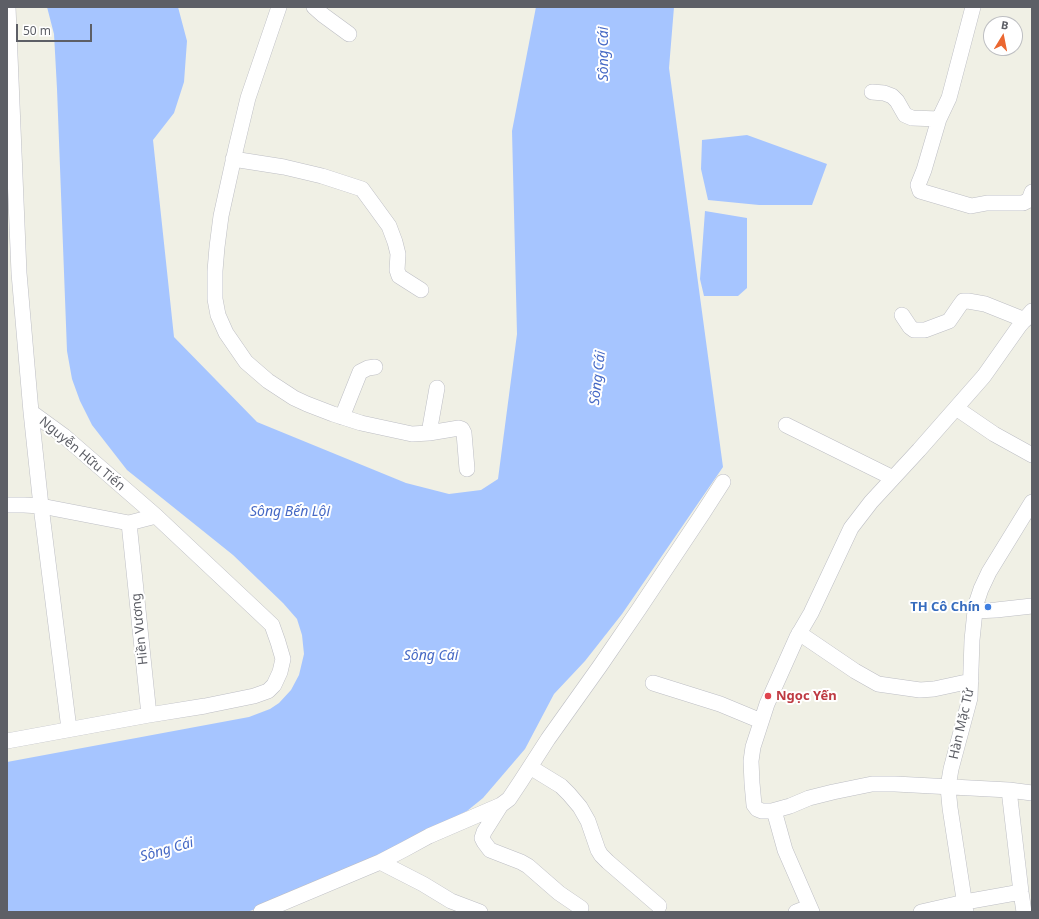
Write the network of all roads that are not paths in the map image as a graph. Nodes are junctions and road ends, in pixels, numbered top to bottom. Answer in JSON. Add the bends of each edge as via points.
{"nodes":[{"id":1,"x":8,"y":7,"type":"edge"},
{"id":2,"x":279,"y":7,"type":"edge"},
{"id":3,"x":314,"y":7,"type":"edge"},
{"id":4,"x":973,"y":7,"type":"edge"},
{"id":5,"x":349,"y":34,"type":"dead end"},
{"id":6,"x":872,"y":92,"type":"dead end"},
{"id":7,"x":939,"y":119,"type":"junction"},
{"id":8,"x":233,"y":159,"type":"junction"},
{"id":9,"x":1032,"y":192,"type":"edge"},
{"id":10,"x":13,"y":273,"type":"edge"},
{"id":11,"x":422,"y":290,"type":"dead end"},
{"id":12,"x":902,"y":315,"type":"dead end"},
{"id":13,"x":1028,"y":315,"type":"edge"},
{"id":14,"x":376,"y":367,"type":"dead end"},
{"id":15,"x":437,"y":388,"type":"dead end"},
{"id":16,"x":956,"y":408,"type":"junction"},
{"id":17,"x":31,"y":412,"type":"junction"},
{"id":18,"x":342,"y":417,"type":"junction"},
{"id":19,"x":786,"y":426,"type":"dead end"},
{"id":20,"x":429,"y":433,"type":"junction"},
{"id":21,"x":1032,"y":455,"type":"edge"},
{"id":22,"x":467,"y":469,"type":"dead end"},
{"id":23,"x":893,"y":478,"type":"junction"},
{"id":24,"x":723,"y":482,"type":"dead end"},
{"id":25,"x":1032,"y":502,"type":"edge"},
{"id":26,"x":7,"y":505,"type":"edge"},
{"id":27,"x":41,"y":506,"type":"junction"},
{"id":28,"x":156,"y":516,"type":"junction"},
{"id":29,"x":129,"y":523,"type":"junction"},
{"id":30,"x":1032,"y":606,"type":"edge"},
{"id":31,"x":975,"y":611,"type":"junction"},
{"id":32,"x":799,"y":633,"type":"junction"},
{"id":33,"x":971,"y":681,"type":"junction"},
{"id":34,"x":653,"y":683,"type":"dead end"},
{"id":35,"x":149,"y":715,"type":"junction"},
{"id":36,"x":761,"y":721,"type":"junction"},
{"id":37,"x":69,"y":729,"type":"junction"},
{"id":38,"x":7,"y":741,"type":"edge"},
{"id":39,"x":530,"y":767,"type":"junction"},
{"id":40,"x":948,"y":787,"type":"junction"},
{"id":41,"x":1009,"y":790,"type":"junction"},
{"id":42,"x":1032,"y":793,"type":"edge"},
{"id":43,"x":501,"y":805,"type":"junction"},
{"id":44,"x":772,"y":811,"type":"junction"},
{"id":45,"x":380,"y":862,"type":"junction"},
{"id":46,"x":1021,"y":892,"type":"junction"},
{"id":47,"x":659,"y":906,"type":"dead end"},
{"id":48,"x":966,"y":907,"type":"edge"},
{"id":49,"x":581,"y":908,"type":"dead end"},
{"id":50,"x":806,"y":910,"type":"edge"},
{"id":51,"x":261,"y":912,"type":"edge"},
{"id":52,"x":480,"y":912,"type":"edge"},
{"id":53,"x":921,"y":912,"type":"edge"},
{"id":54,"x":1024,"y":912,"type":"edge"}],
"edges":[{"from":1,"to":10,"type":"street","name":"Nguyễn Hữu Tiến"},
{"from":2,"to":8,"type":"street","via":[[248,98]]},
{"from":3,"to":5,"type":"street"},
{"from":4,"to":7,"type":"street","via":[[949,98]]},
{"from":6,"to":7,"type":"street","via":[[892,96],[905,116]]},
{"from":7,"to":9,"type":"street","via":[[918,184],[920,191],[967,206],[1023,203],[1029,200]]},
{"from":8,"to":11,"type":"street","via":[[284,167],[362,189],[389,226],[398,254],[399,276]]},
{"from":8,"to":18,"type":"street","via":[[217,246],[215,271],[218,315],[226,333],[246,362],[268,381],[294,398]]},
{"from":10,"to":17,"type":"street","name":"Nguyễn Hữu Tiến"},
{"from":12,"to":13,"type":"street","via":[[910,328],[925,330],[948,321],[963,301]]},
{"from":13,"to":16,"type":"street","via":[[984,376]]},
{"from":14,"to":18,"type":"street","via":[[360,372]]},
{"from":15,"to":20,"type":"street"},
{"from":16,"to":21,"type":"street","via":[[994,434]]},
{"from":16,"to":23,"type":"street"},
{"from":17,"to":27,"type":"street"},
{"from":17,"to":28,"type":"street","name":"Nguyễn Hữu Tiến","via":[[64,436]]},
{"from":18,"to":20,"type":"street","via":[[412,434]]},
{"from":19,"to":23,"type":"street"},
{"from":20,"to":22,"type":"street","via":[[462,429]]},
{"from":23,"to":32,"type":"street","via":[[851,528]]},
{"from":24,"to":39,"type":"street"},
{"from":25,"to":31,"type":"street","name":"Hàn Mặc Tử","via":[[989,572],[981,588]]},
{"from":26,"to":27,"type":"street"},
{"from":27,"to":29,"type":"street"},
{"from":27,"to":37,"type":"street"},
{"from":28,"to":29,"type":"street"},
{"from":28,"to":35,"type":"street","name":"Nguyễn Hữu Tiến","via":[[272,625],[283,659],[274,685],[268,691],[205,706]]},
{"from":29,"to":35,"type":"street","name":"Hiền Vương"},
{"from":30,"to":31,"type":"street"},
{"from":31,"to":33,"type":"street","name":"Hàn Mặc Tử"},
{"from":32,"to":33,"type":"street","via":[[878,684],[920,690]]},
{"from":32,"to":36,"type":"street"},
{"from":33,"to":40,"type":"street","name":"Hàn Mặc Tử","via":[[970,698]]},
{"from":34,"to":36,"type":"street","via":[[720,704]]},
{"from":35,"to":37,"type":"street"},
{"from":36,"to":44,"type":"street","via":[[751,761],[754,805],[762,811]]},
{"from":37,"to":38,"type":"street"},
{"from":39,"to":43,"type":"street","via":[[509,799]]},
{"from":39,"to":47,"type":"street","via":[[550,778],[569,794],[588,821],[601,855]]},
{"from":40,"to":41,"type":"street"},
{"from":40,"to":44,"type":"street","via":[[872,784],[809,798]]},
{"from":40,"to":48,"type":"street","name":"Hàn Mặc Tử"},
{"from":41,"to":42,"type":"street"},
{"from":41,"to":46,"type":"street"},
{"from":43,"to":45,"type":"street","via":[[429,836]]},
{"from":43,"to":49,"type":"street","via":[[482,838],[490,850],[522,862]]},
{"from":44,"to":50,"type":"street"},
{"from":45,"to":51,"type":"street"},
{"from":45,"to":52,"type":"street","via":[[451,901]]},
{"from":46,"to":48,"type":"street"},
{"from":46,"to":54,"type":"street"},
{"from":48,"to":53,"type":"street"}]}
